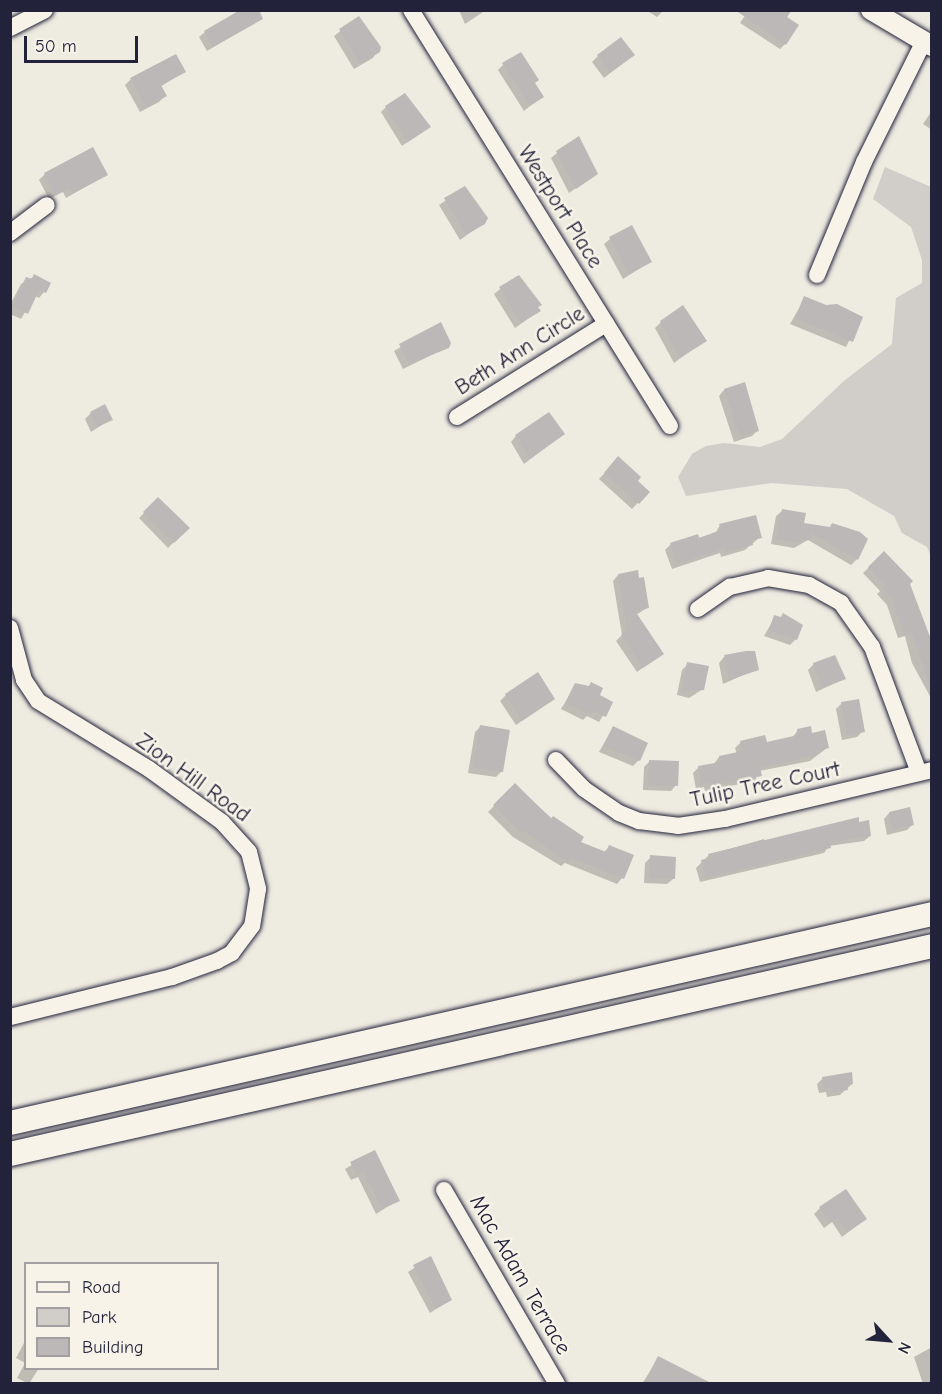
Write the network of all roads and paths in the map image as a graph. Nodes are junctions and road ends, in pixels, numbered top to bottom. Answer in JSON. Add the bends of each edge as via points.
{"nodes":[{"id":1,"x":45,"y":10,"type":"edge"},
{"id":2,"x":411,"y":10,"type":"edge"},
{"id":3,"x":871,"y":10,"type":"edge"},
{"id":4,"x":10,"y":28,"type":"edge"},
{"id":5,"x":928,"y":43,"type":"edge"},
{"id":6,"x":47,"y":205,"type":"dead end"},
{"id":7,"x":10,"y":232,"type":"edge"},
{"id":8,"x":817,"y":275,"type":"dead end"},
{"id":9,"x":606,"y":324,"type":"junction"},
{"id":10,"x":457,"y":417,"type":"dead end"},
{"id":11,"x":670,"y":426,"type":"dead end"},
{"id":12,"x":698,"y":609,"type":"dead end"},
{"id":13,"x":10,"y":628,"type":"edge"},
{"id":14,"x":556,"y":760,"type":"dead end"},
{"id":15,"x":925,"y":772,"type":"edge"},
{"id":16,"x":932,"y":914,"type":"edge"},
{"id":17,"x":932,"y":946,"type":"edge"},
{"id":18,"x":10,"y":1017,"type":"edge"},
{"id":19,"x":10,"y":1123,"type":"edge"},
{"id":20,"x":10,"y":1154,"type":"edge"},
{"id":21,"x":444,"y":1190,"type":"dead end"},
{"id":22,"x":557,"y":1383,"type":"edge"}],
"edges":[{"from":1,"to":4,"type":"street"},
{"from":2,"to":9,"type":"street","name":"Westport Place"},
{"from":3,"to":5,"type":"main road"},
{"from":5,"to":8,"type":"street","via":[[864,162]]},
{"from":6,"to":7,"type":"street"},
{"from":9,"to":10,"type":"street","name":"Beth Ann Circle"},
{"from":9,"to":11,"type":"street","name":"Westport Place"},
{"from":12,"to":15,"type":"street","via":[[730,587],[768,579],[809,585],[841,603],[872,647]]},
{"from":13,"to":18,"type":"street","name":"Zion Hill Road","via":[[24,680],[38,701],[149,769],[222,822],[249,852],[258,889],[252,926],[232,953],[217,961],[172,977]]},
{"from":14,"to":15,"type":"street","name":"Tulip Tree Court","via":[[584,789],[619,813],[639,821],[678,826]]},
{"from":16,"to":19,"type":"highway"},
{"from":17,"to":20,"type":"highway"},
{"from":21,"to":22,"type":"street","name":"Mac Adam Terrace"}]}
